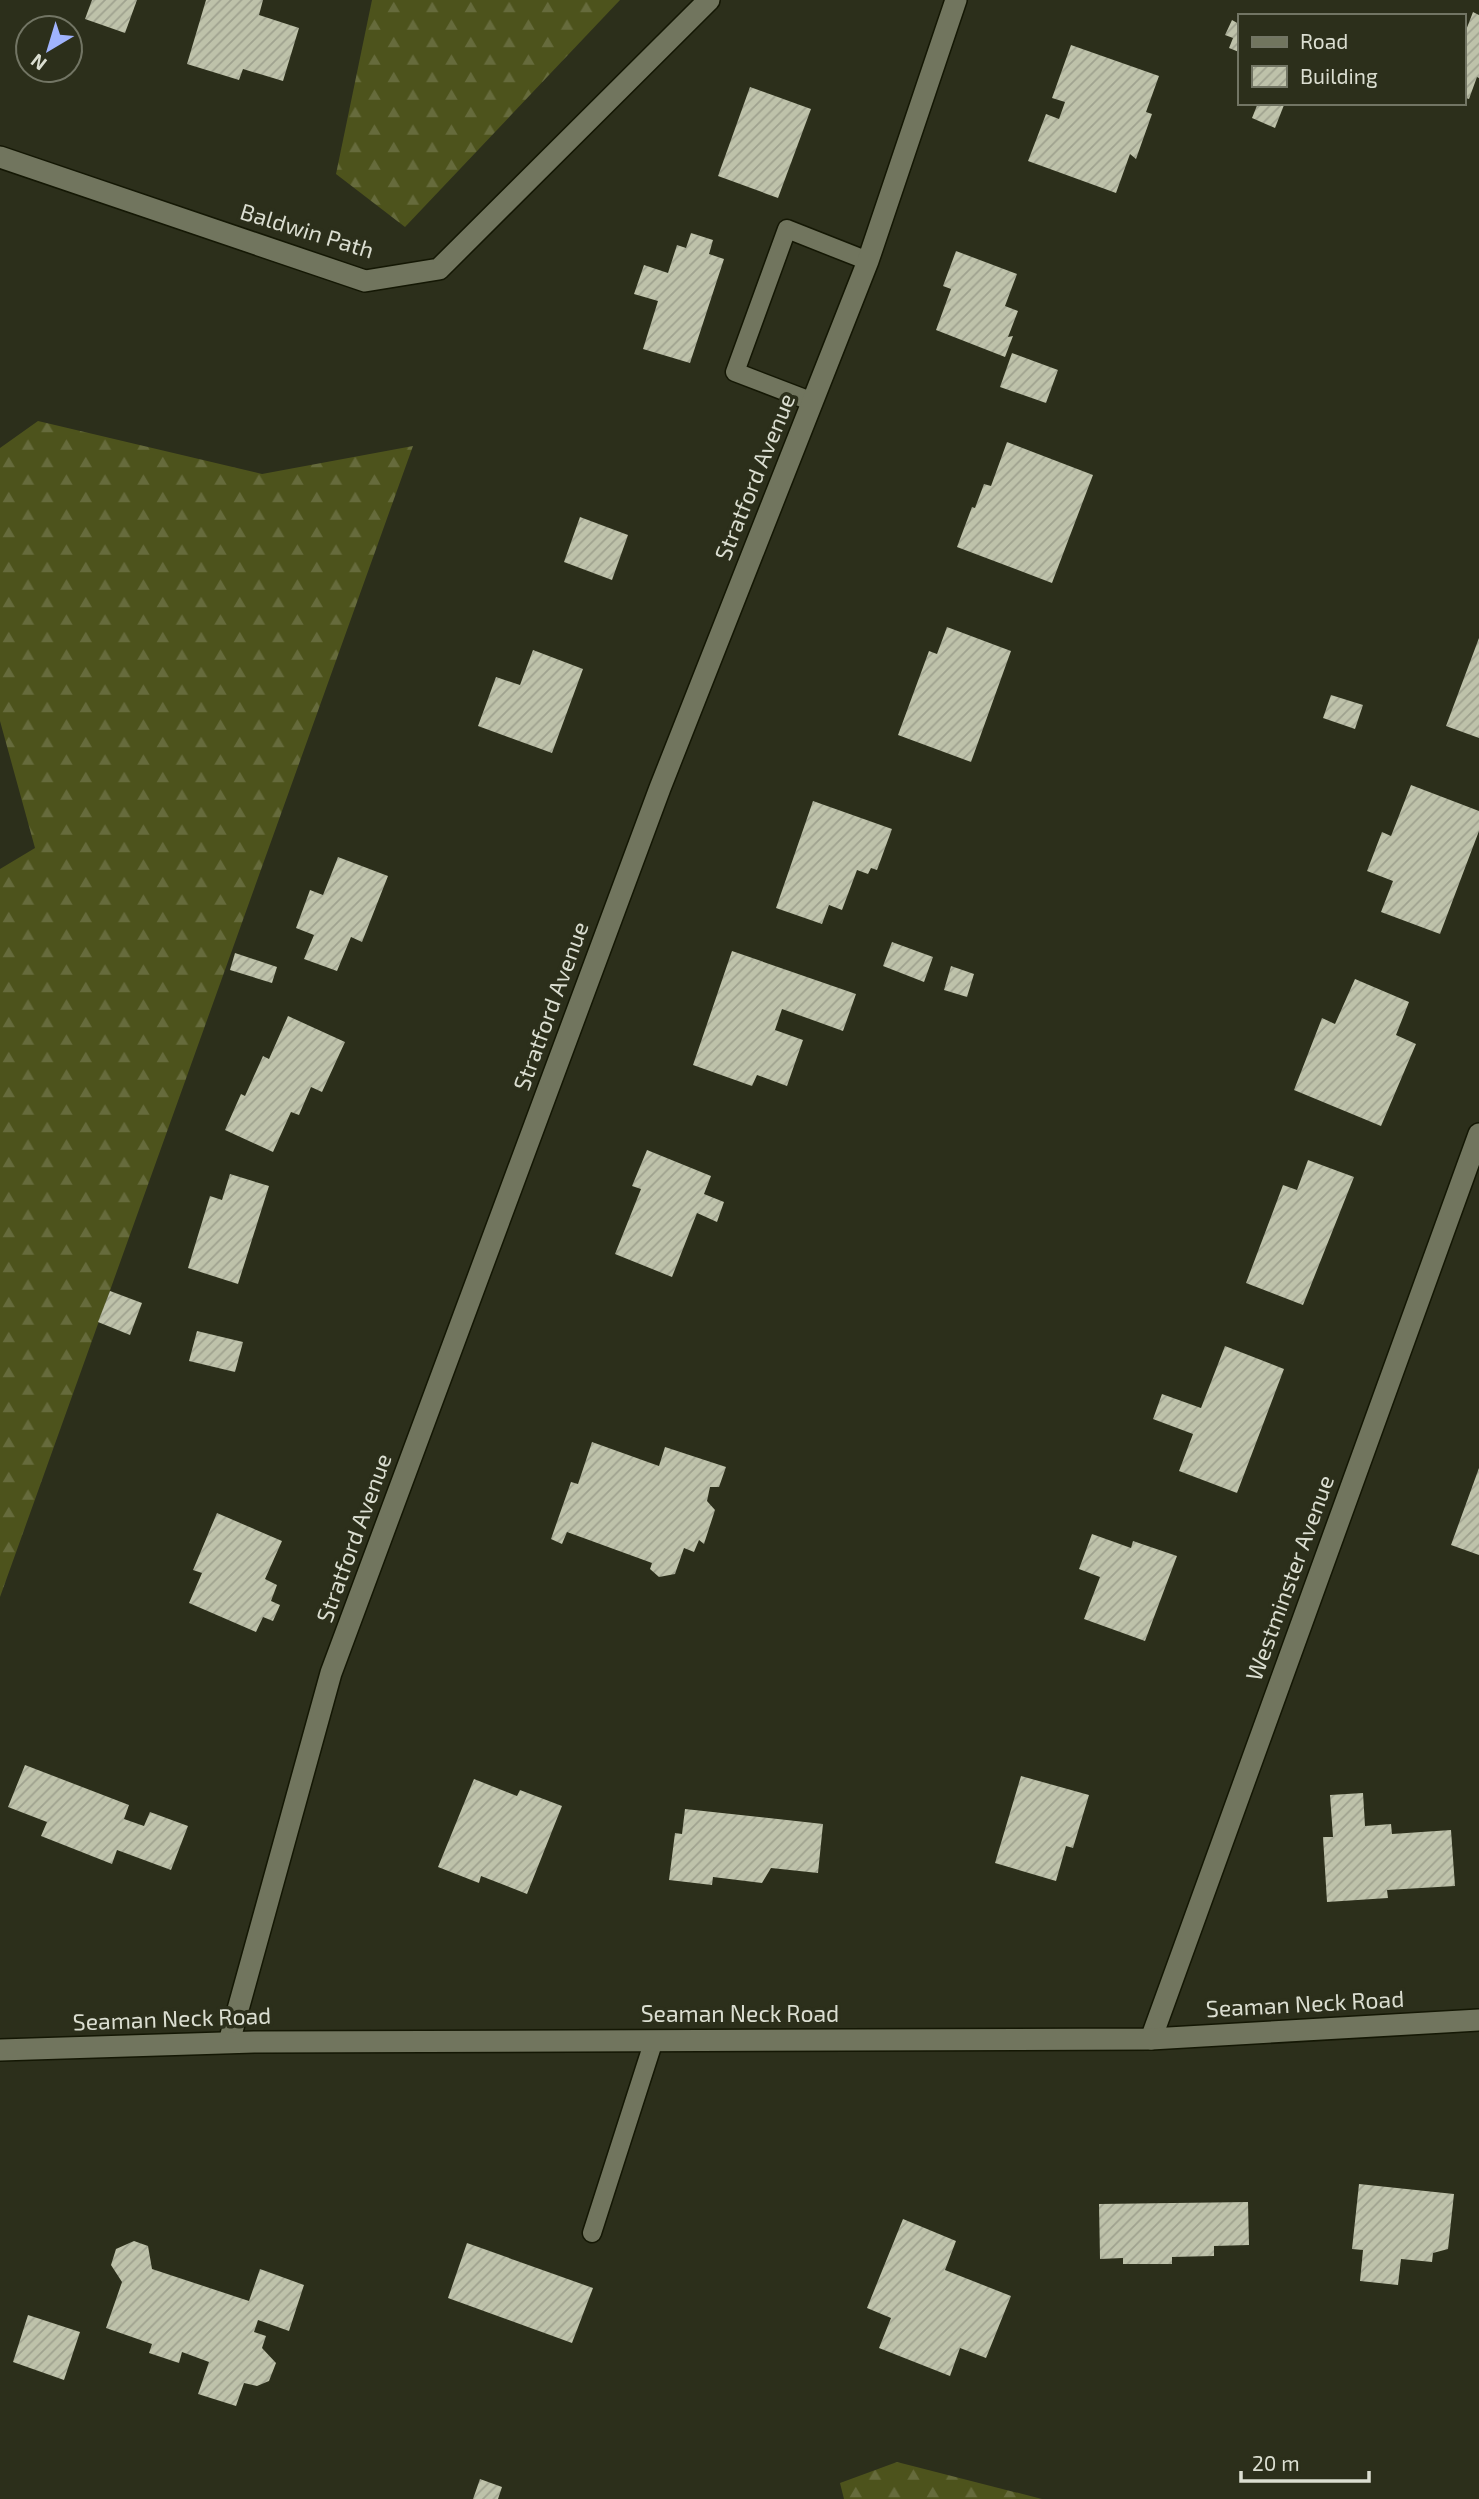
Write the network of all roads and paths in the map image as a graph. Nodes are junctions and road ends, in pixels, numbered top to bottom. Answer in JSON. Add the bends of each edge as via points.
{"nodes":[{"id":1,"x":709,"y":0,"type":"edge"},
{"id":2,"x":956,"y":0,"type":"edge"},
{"id":3,"x":0,"y":157,"type":"edge"},
{"id":4,"x":868,"y":261,"type":"junction"},
{"id":5,"x":813,"y":402,"type":"junction"},
{"id":6,"x":1479,"y":1134,"type":"edge"},
{"id":7,"x":1479,"y":2020,"type":"edge"},
{"id":8,"x":1151,"y":2039,"type":"junction"},
{"id":9,"x":654,"y":2040,"type":"junction"},
{"id":10,"x":229,"y":2042,"type":"junction"},
{"id":11,"x":0,"y":2050,"type":"edge"},
{"id":12,"x":592,"y":2233,"type":"dead end"}],
"edges":[{"from":1,"to":3,"type":"street","name":"Baldwin Path","via":[[439,269],[365,281]]},
{"from":2,"to":4,"type":"street","name":"Stratford Avenue"},
{"from":4,"to":5,"type":"street","name":"Stratford Avenue"},
{"from":4,"to":5,"type":"lane","via":[[787,229],[735,372]]},
{"from":5,"to":10,"type":"street","name":"Stratford Avenue","via":[[660,788],[331,1673]]},
{"from":6,"to":8,"type":"street","name":"Westminster Avenue"},
{"from":7,"to":8,"type":"street","name":"Seaman Neck Road"},
{"from":8,"to":9,"type":"street","name":"Seaman Neck Road"},
{"from":9,"to":10,"type":"street","name":"Seaman Neck Road"},
{"from":9,"to":12,"type":"lane"},
{"from":10,"to":11,"type":"street","name":"Seaman Neck Road"}]}
